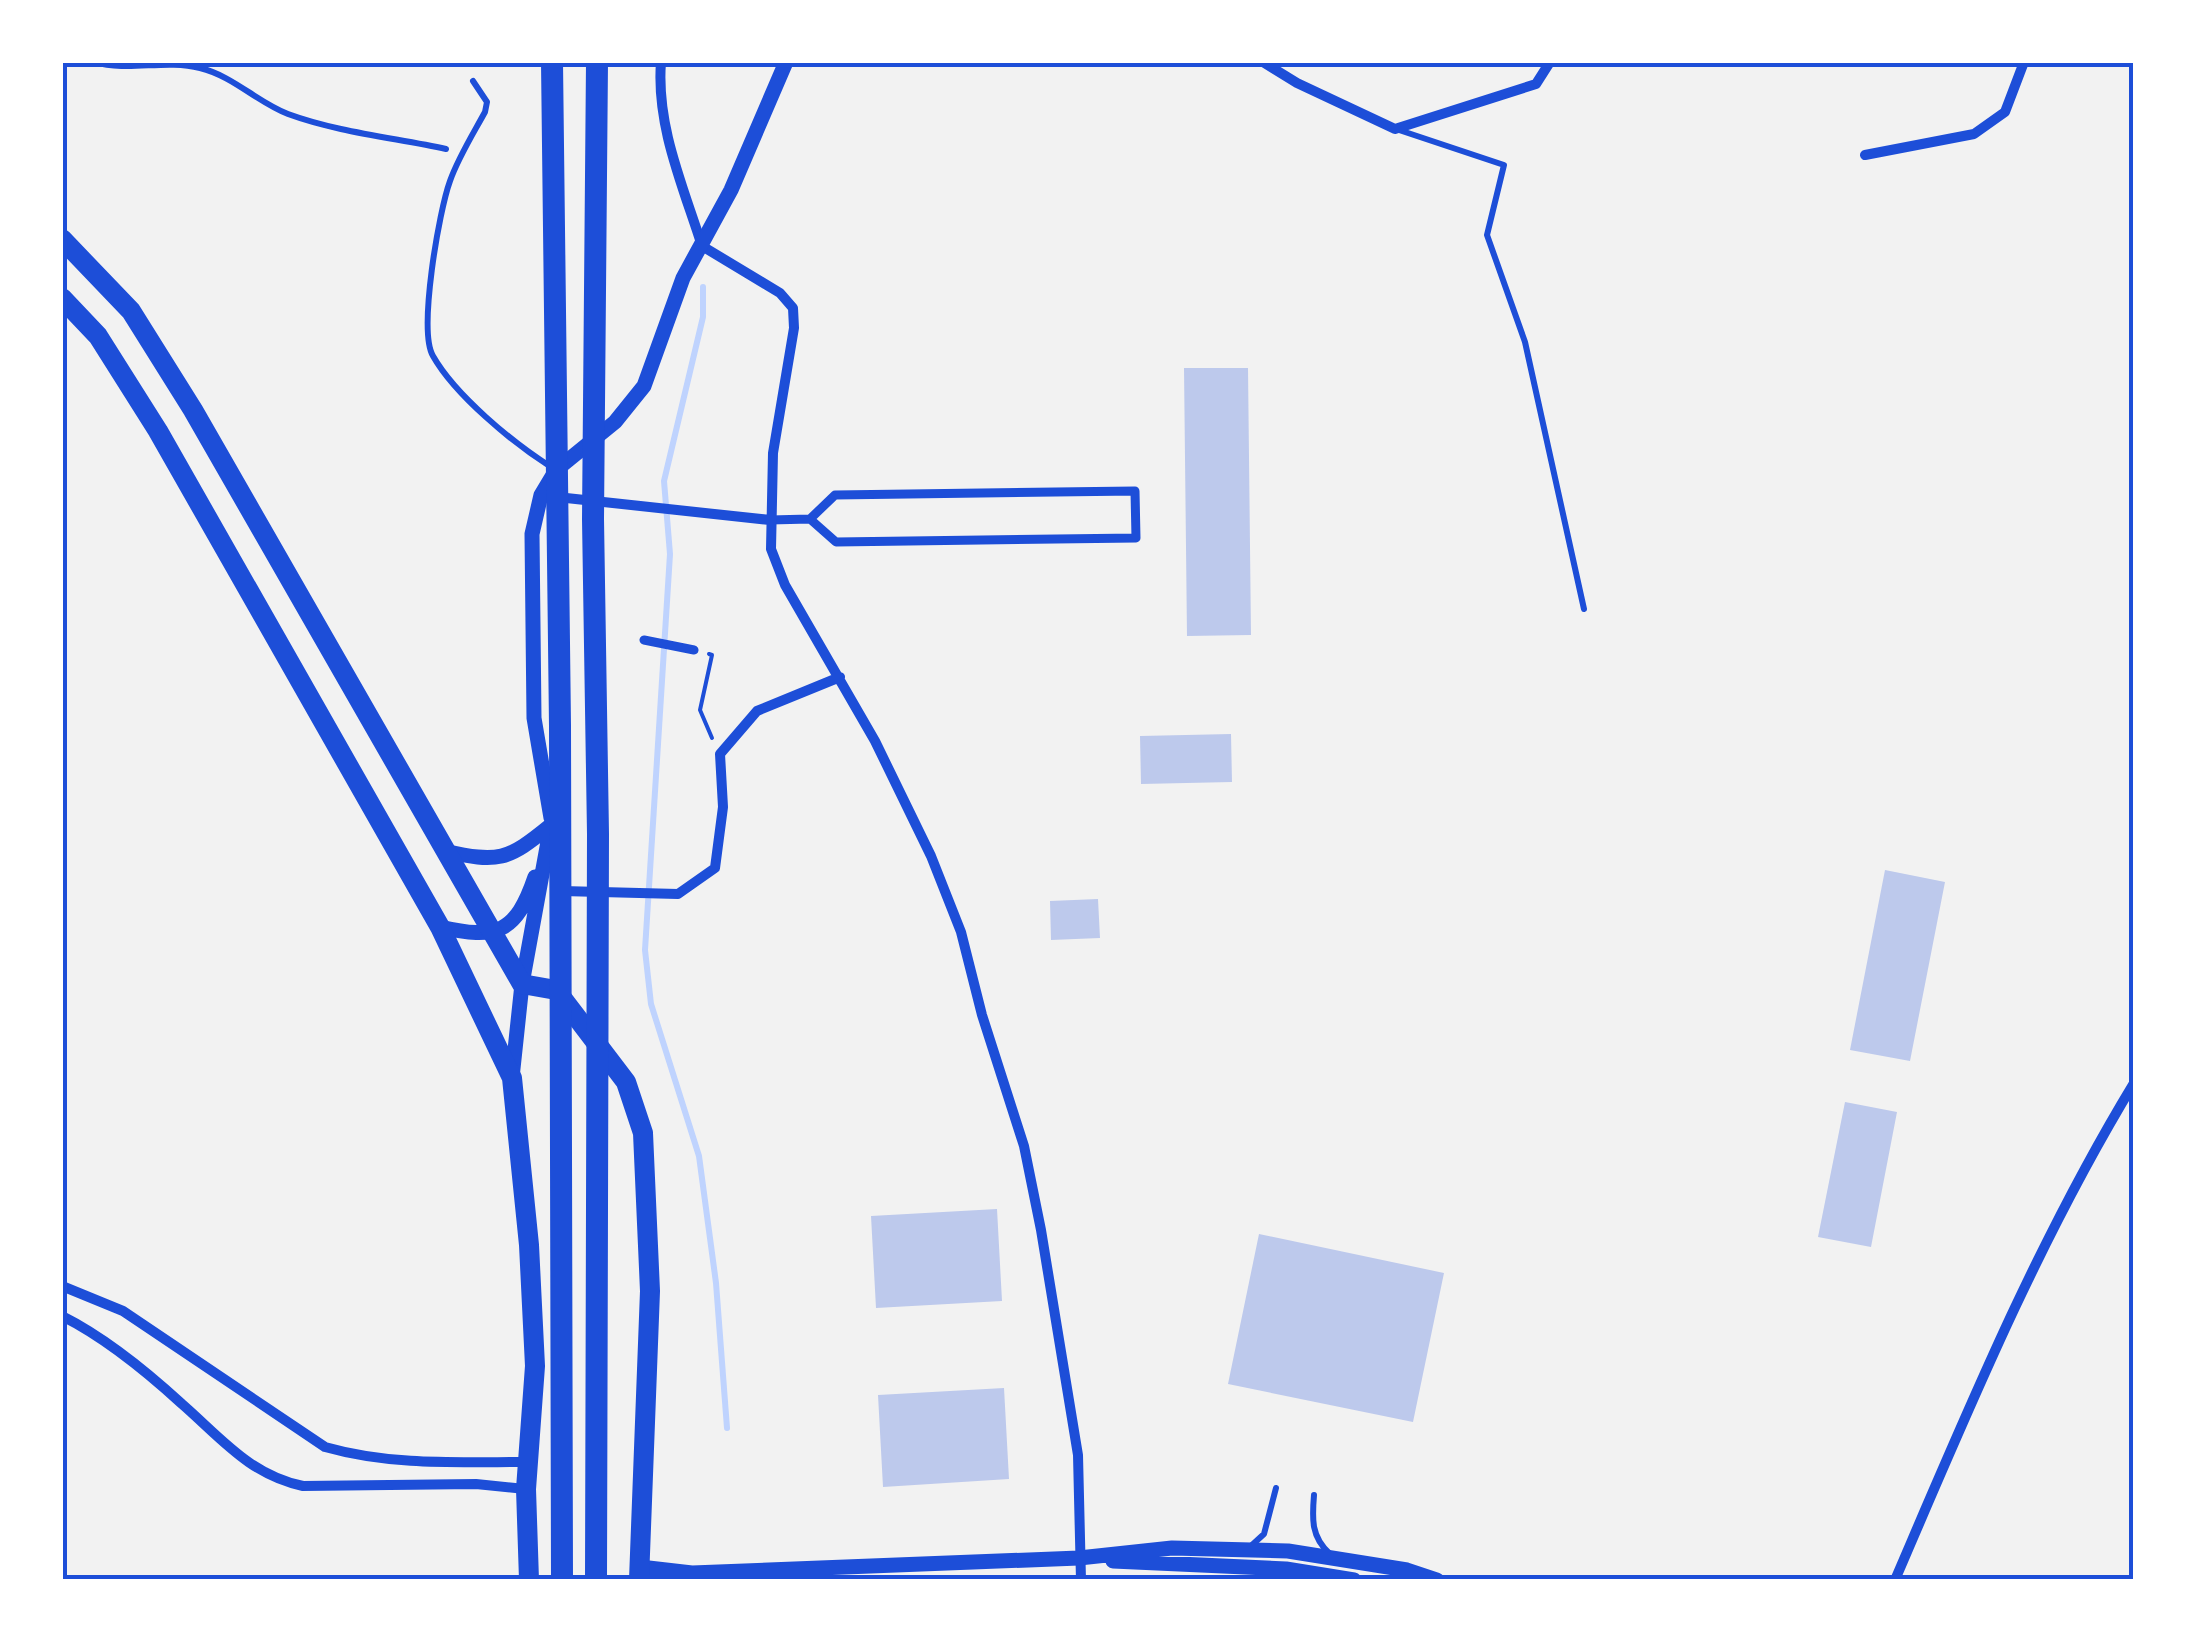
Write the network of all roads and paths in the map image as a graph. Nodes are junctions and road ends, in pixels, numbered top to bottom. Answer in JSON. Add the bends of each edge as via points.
{"nodes":[{"id":1,"x":94,"y":62,"type":"edge"},
{"id":2,"x":552,"y":62,"type":"edge"},
{"id":3,"x":596,"y":62,"type":"edge"},
{"id":4,"x":661,"y":62,"type":"edge"},
{"id":5,"x":786,"y":62,"type":"edge"},
{"id":6,"x":1263,"y":62,"type":"edge"},
{"id":7,"x":1550,"y":62,"type":"edge"},
{"id":8,"x":2024,"y":62,"type":"edge"},
{"id":9,"x":159,"y":63,"type":"edge"},
{"id":10,"x":473,"y":81,"type":"dead end"},
{"id":11,"x":1394,"y":128,"type":"junction"},
{"id":12,"x":446,"y":149,"type":"dead end"},
{"id":13,"x":1865,"y":155,"type":"dead end"},
{"id":14,"x":62,"y":239,"type":"edge"},
{"id":15,"x":702,"y":246,"type":"junction"},
{"id":16,"x":62,"y":298,"type":"edge"},
{"id":17,"x":556,"y":470,"type":"junction"},
{"id":18,"x":541,"y":495,"type":"junction"},
{"id":19,"x":810,"y":519,"type":"junction"},
{"id":20,"x":770,"y":520,"type":"junction"},
{"id":21,"x":1584,"y":609,"type":"dead end"},
{"id":22,"x":644,"y":640,"type":"dead end"},
{"id":23,"x":694,"y":650,"type":"joint"},
{"id":24,"x":840,"y":677,"type":"junction"},
{"id":25,"x":720,"y":754,"type":"junction"},
{"id":26,"x":551,"y":825,"type":"junction"},
{"id":27,"x":444,"y":851,"type":"junction"},
{"id":28,"x":551,"y":891,"type":"junction"},
{"id":29,"x":440,"y":926,"type":"junction"},
{"id":30,"x":492,"y":933,"type":"junction"},
{"id":31,"x":522,"y":984,"type":"junction"},
{"id":32,"x":556,"y":990,"type":"junction"},
{"id":33,"x":512,"y":1078,"type":"junction"},
{"id":34,"x":2134,"y":1083,"type":"edge"},
{"id":35,"x":62,"y":1286,"type":"edge"},
{"id":36,"x":62,"y":1316,"type":"edge"},
{"id":37,"x":528,"y":1462,"type":"junction"},
{"id":38,"x":1276,"y":1488,"type":"dead end"},
{"id":39,"x":526,"y":1489,"type":"junction"},
{"id":40,"x":1314,"y":1495,"type":"dead end"},
{"id":41,"x":1242,"y":1550,"type":"junction"},
{"id":42,"x":1079,"y":1558,"type":"junction"},
{"id":43,"x":1340,"y":1559,"type":"junction"},
{"id":44,"x":639,"y":1573,"type":"edge"},
{"id":45,"x":529,"y":1580,"type":"edge"},
{"id":46,"x":562,"y":1580,"type":"edge"},
{"id":47,"x":596,"y":1580,"type":"edge"},
{"id":48,"x":1080,"y":1580,"type":"edge"},
{"id":49,"x":1354,"y":1580,"type":"edge"},
{"id":50,"x":1437,"y":1580,"type":"edge"},
{"id":51,"x":1896,"y":1580,"type":"edge"}],
"edges":[{"from":1,"to":9,"type":"lane","via":[[138,68]]},
{"from":2,"to":46,"type":"highway"},
{"from":3,"to":47,"type":"highway"},
{"from":4,"to":15,"type":"street","via":[[661,108]]},
{"from":5,"to":15,"type":"street"},
{"from":6,"to":11,"type":"street"},
{"from":7,"to":11,"type":"street","via":[[1536,84]]},
{"from":8,"to":13,"type":"street","via":[[2005,112],[1974,134]]},
{"from":9,"to":12,"type":"lane","via":[[204,69],[291,115]]},
{"from":10,"to":17,"type":"lane","via":[[485,112],[449,182],[426,339],[433,357],[492,423]]},
{"from":11,"to":21,"type":"lane","via":[[1504,166],[1487,235],[1525,342]]},
{"from":14,"to":27,"type":"main road","via":[[130,311],[193,410]]},
{"from":15,"to":17,"type":"street","via":[[683,278],[644,386],[614,422]]},
{"from":15,"to":20,"type":"street","via":[[780,293],[793,308]]},
{"from":16,"to":29,"type":"main road","via":[[98,336],[158,431]]},
{"from":17,"to":18,"type":"street"},
{"from":18,"to":20,"type":"street"},
{"from":18,"to":26,"type":"street","via":[[532,534],[534,718]]},
{"from":19,"to":19,"type":"street","via":[[834,495],[1135,491],[1136,538],[836,542]]},
{"from":19,"to":20,"type":"street"},
{"from":20,"to":24,"type":"street","via":[[771,549],[785,585]]},
{"from":22,"to":23,"type":"street"},
{"from":23,"to":25,"type":"path","via":[[712,655],[700,710]]},
{"from":24,"to":25,"type":"street","via":[[757,711]]},
{"from":24,"to":42,"type":"street","via":[[931,856],[961,932],[1024,1146],[1078,1455]]},
{"from":25,"to":28,"type":"street","via":[[723,807],[714,868],[678,894]]},
{"from":26,"to":27,"type":"street","via":[[517,853],[484,860]]},
{"from":26,"to":28,"type":"street"},
{"from":26,"to":30,"type":"street","via":[[522,912]]},
{"from":26,"to":31,"type":"street"},
{"from":27,"to":30,"type":"main road"},
{"from":28,"to":32,"type":"street"},
{"from":29,"to":30,"type":"street"},
{"from":29,"to":33,"type":"main road"},
{"from":30,"to":31,"type":"main road"},
{"from":31,"to":32,"type":"main road"},
{"from":31,"to":33,"type":"street"},
{"from":32,"to":44,"type":"main road","via":[[626,1082],[643,1134],[650,1291]]},
{"from":33,"to":37,"type":"main road","via":[[530,1244],[535,1366]]},
{"from":34,"to":51,"type":"street","via":[[2088,1157],[2012,1308]]},
{"from":35,"to":37,"type":"street","via":[[123,1311],[325,1447],[412,1462]]},
{"from":36,"to":39,"type":"street","via":[[150,1375],[256,1470],[279,1481]]},
{"from":37,"to":39,"type":"main road"},
{"from":38,"to":41,"type":"lane","via":[[1264,1534]]},
{"from":39,"to":45,"type":"main road"},
{"from":40,"to":43,"type":"lane","via":[[1316,1538]]},
{"from":41,"to":42,"type":"street","via":[[1172,1548]]},
{"from":41,"to":43,"type":"street"},
{"from":42,"to":44,"type":"street"},
{"from":42,"to":48,"type":"street"},
{"from":42,"to":49,"type":"street","via":[[1286,1569]]},
{"from":43,"to":50,"type":"street"}]}
